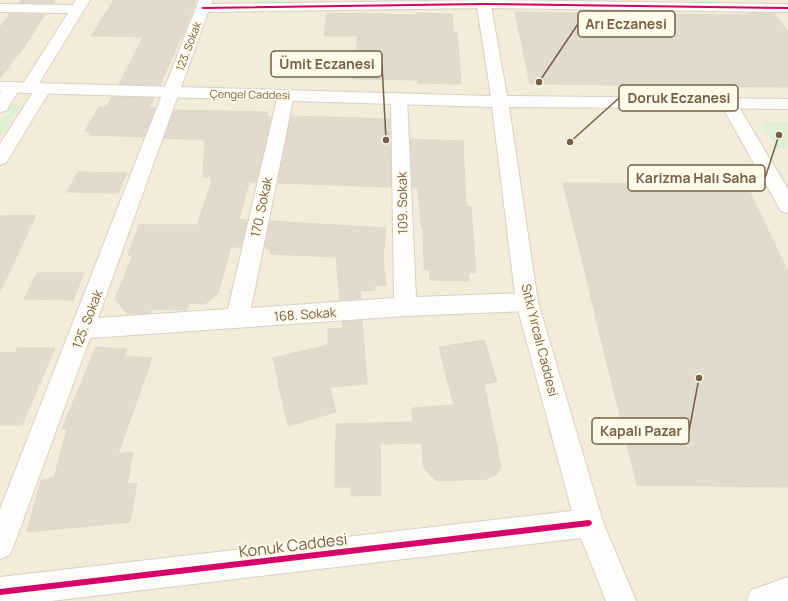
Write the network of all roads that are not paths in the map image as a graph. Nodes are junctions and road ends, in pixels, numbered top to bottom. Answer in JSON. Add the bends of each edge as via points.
{"nodes":[{"id":1,"x":483,"y":2,"type":"edge"},
{"id":2,"x":204,"y":4,"type":"edge"},
{"id":3,"x":80,"y":5,"type":"edge"},
{"id":4,"x":0,"y":8,"type":"edge"},
{"id":5,"x":788,"y":8,"type":"edge"},
{"id":6,"x":21,"y":88,"type":"edge"},
{"id":7,"x":171,"y":92,"type":"junction"},
{"id":8,"x":286,"y":95,"type":"junction"},
{"id":9,"x":399,"y":98,"type":"junction"},
{"id":10,"x":500,"y":101,"type":"junction"},
{"id":11,"x":728,"y":103,"type":"junction"},
{"id":12,"x":788,"y":104,"type":"edge"},
{"id":13,"x":0,"y":107,"type":"edge"},
{"id":14,"x":0,"y":159,"type":"edge"},
{"id":15,"x":788,"y":206,"type":"edge"},
{"id":16,"x":527,"y":302,"type":"junction"},
{"id":17,"x":404,"y":308,"type":"junction"},
{"id":18,"x":236,"y":319,"type":"junction"},
{"id":19,"x":83,"y":329,"type":"junction"},
{"id":20,"x":590,"y":523,"type":"junction"},
{"id":21,"x":0,"y":545,"type":"edge"},
{"id":22,"x":0,"y":592,"type":"edge"},
{"id":23,"x":788,"y":592,"type":"edge"},
{"id":24,"x":622,"y":601,"type":"edge"},
{"id":25,"x":762,"y":601,"type":"edge"}],
"edges":[{"from":1,"to":2,"type":"street"},
{"from":1,"to":5,"type":"street"},
{"from":1,"to":10,"type":"street","name":"Sıtkı Yırcalı Caddesi"},
{"from":2,"to":7,"type":"street","name":"123. Sokak"},
{"from":3,"to":4,"type":"street"},
{"from":3,"to":6,"type":"street"},
{"from":6,"to":7,"type":"street","name":"Çengel Caddesi"},
{"from":6,"to":13,"type":"street"},
{"from":6,"to":14,"type":"street"},
{"from":7,"to":8,"type":"street","name":"Çengel Caddesi"},
{"from":7,"to":19,"type":"street","name":"125. Sokak"},
{"from":8,"to":9,"type":"street","name":"Çengel Caddesi"},
{"from":8,"to":18,"type":"street","name":"170. Sokak"},
{"from":9,"to":10,"type":"street","name":"Çengel Caddesi"},
{"from":9,"to":17,"type":"street","name":"109. Sokak"},
{"from":10,"to":11,"type":"street","name":"Çengel Caddesi"},
{"from":10,"to":16,"type":"street","name":"Sıtkı Yırcalı Caddesi"},
{"from":11,"to":12,"type":"street","name":"Çengel Caddesi"},
{"from":11,"to":15,"type":"street"},
{"from":16,"to":17,"type":"street","name":"168. Sokak"},
{"from":16,"to":20,"type":"street","name":"Sıtkı Yırcalı Caddesi"},
{"from":17,"to":18,"type":"street","name":"168. Sokak"},
{"from":18,"to":19,"type":"street","name":"168. Sokak"},
{"from":19,"to":21,"type":"street","name":"125. Sokak"},
{"from":20,"to":22,"type":"street","name":"Konuk Caddesi"},
{"from":20,"to":24,"type":"street","name":"Sıtkı Yırcalı Caddesi"},
{"from":23,"to":25,"type":"street"}]}
